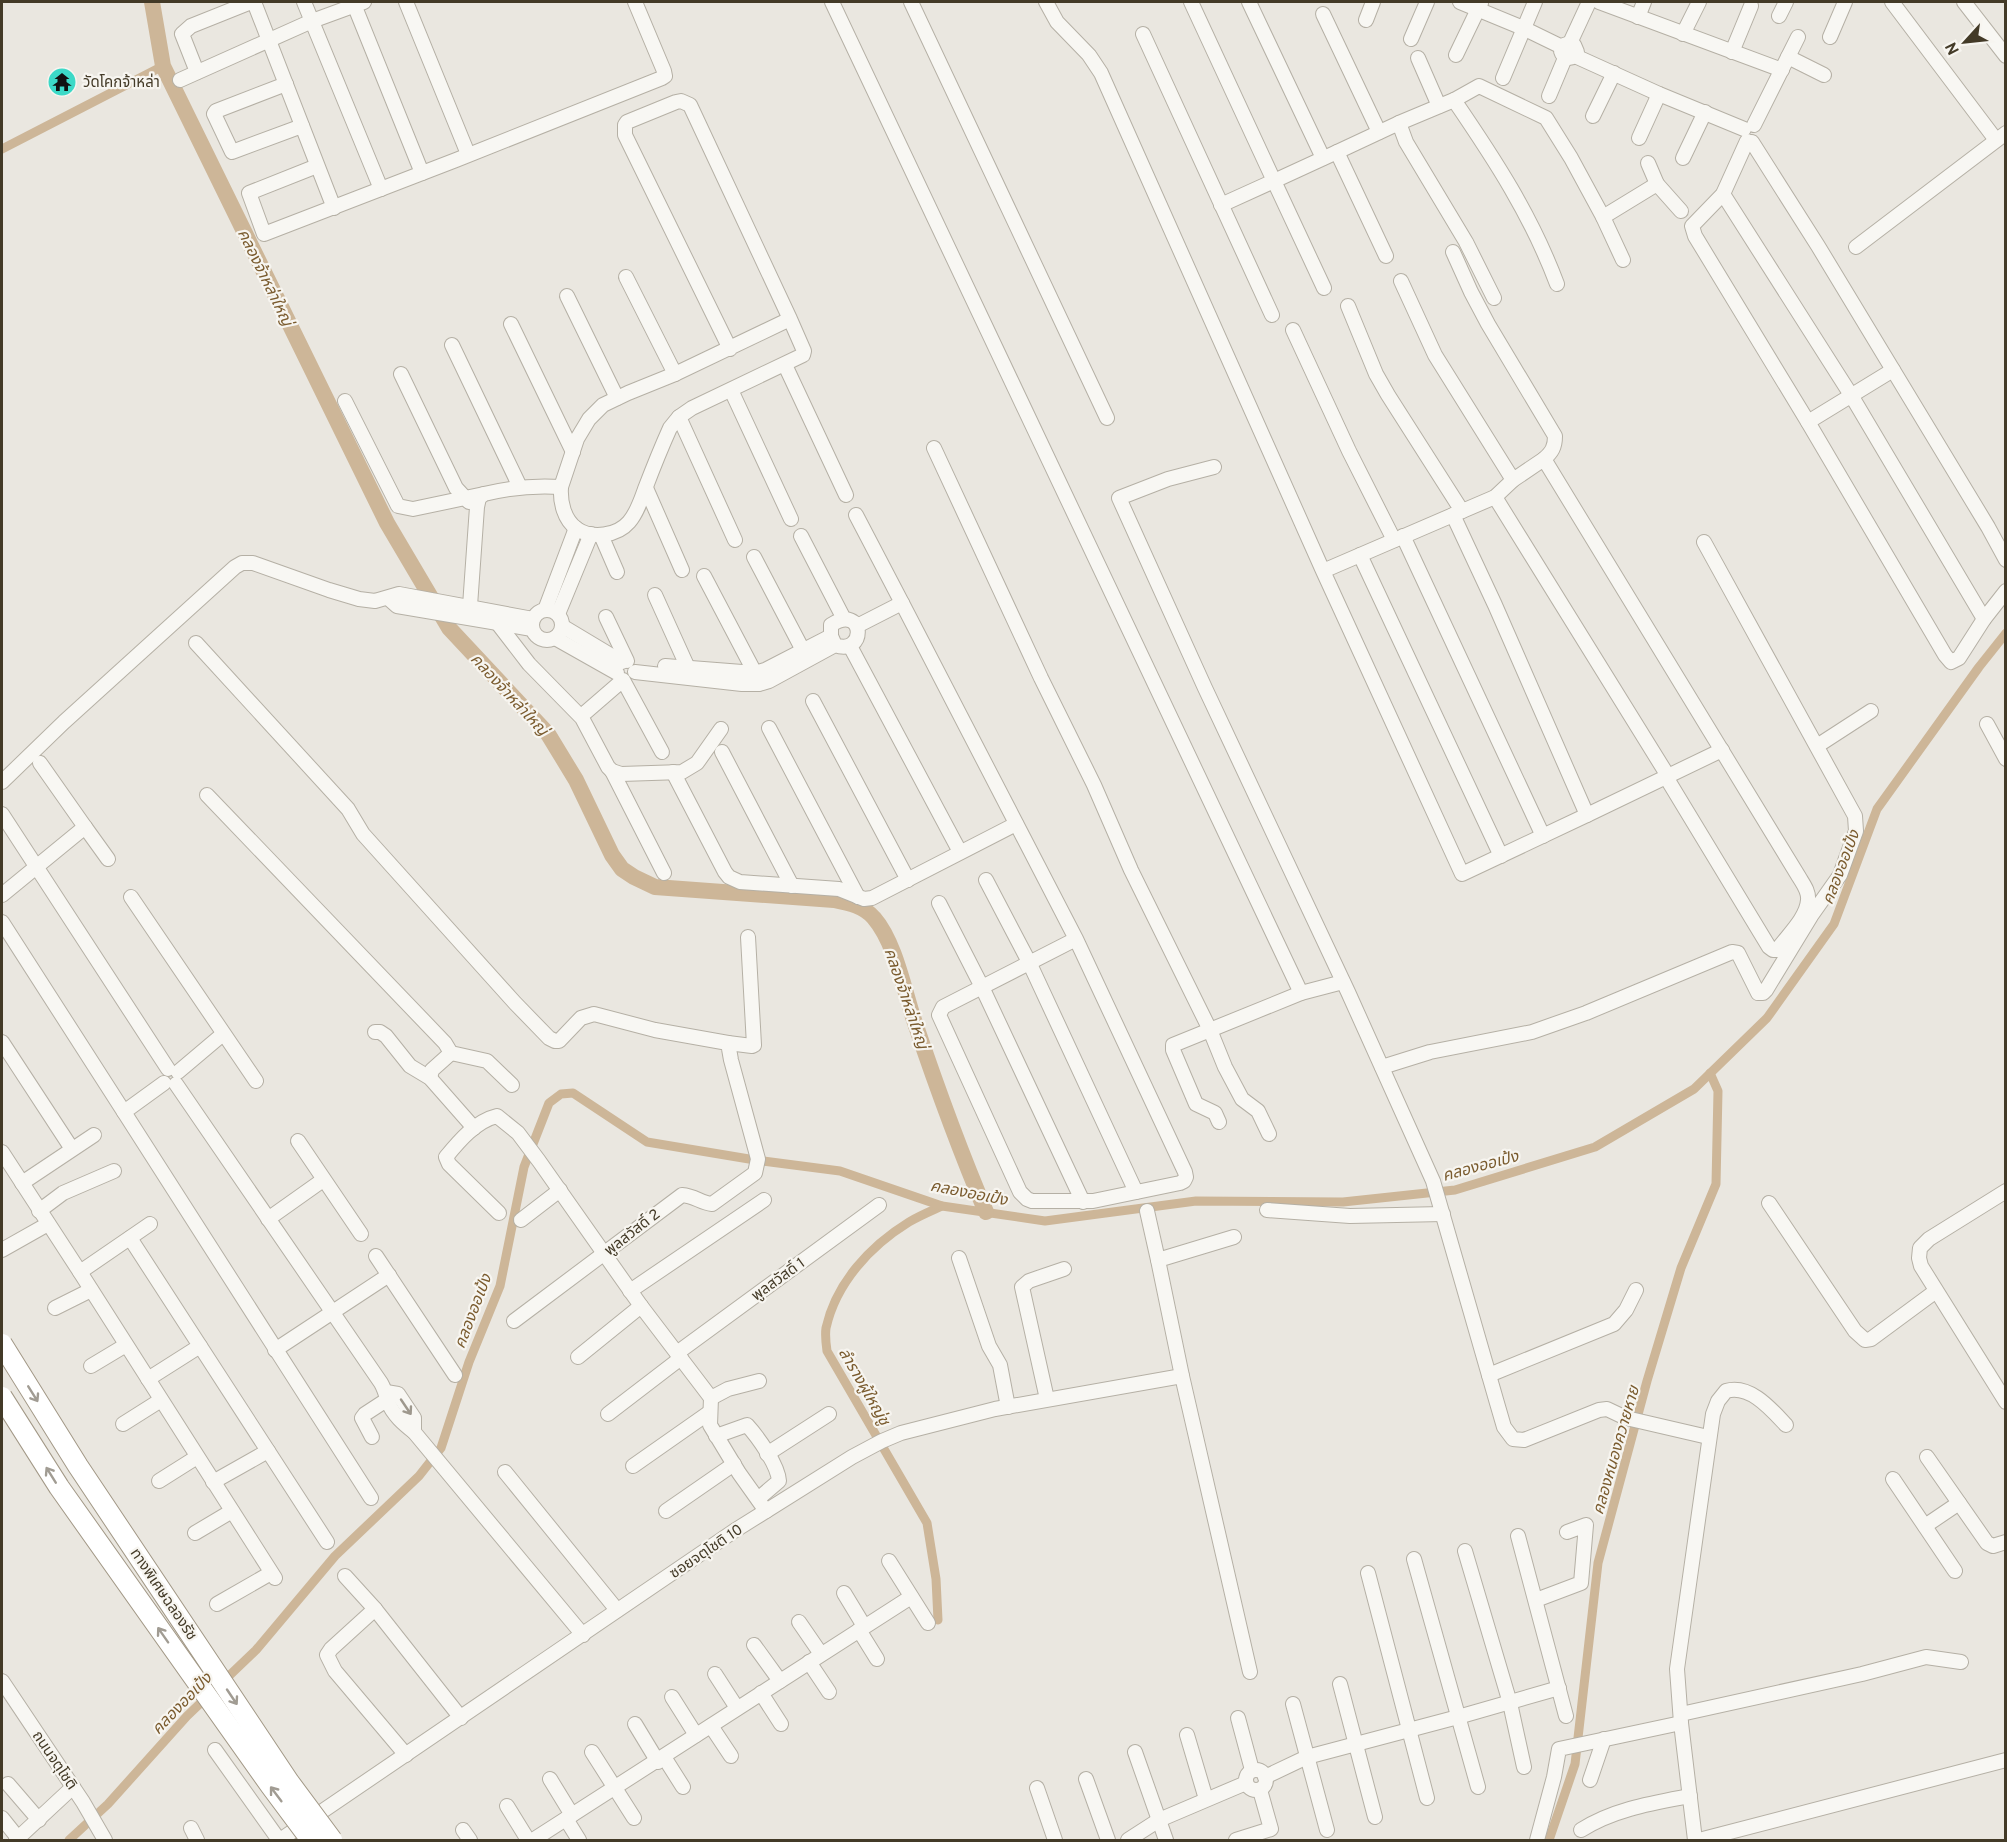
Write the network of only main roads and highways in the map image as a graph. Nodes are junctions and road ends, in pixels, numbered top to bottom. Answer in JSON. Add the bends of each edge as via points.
{"nodes":[{"id":1,"x":2,"y":1344,"type":"edge"},
{"id":2,"x":2,"y":1396,"type":"edge"},
{"id":3,"x":311,"y":1840,"type":"edge"},
{"id":4,"x":332,"y":1840,"type":"edge"}],
"edges":[{"from":1,"to":4,"type":"highway","name":"ทางพิเศษฉลองรัช","one_way":true,"bridge":true,"via":[[78,1466]]},
{"from":3,"to":2,"type":"highway","name":"ทางพิเศษฉลองรัช","one_way":true,"bridge":true,"via":[[59,1487]]}]}
